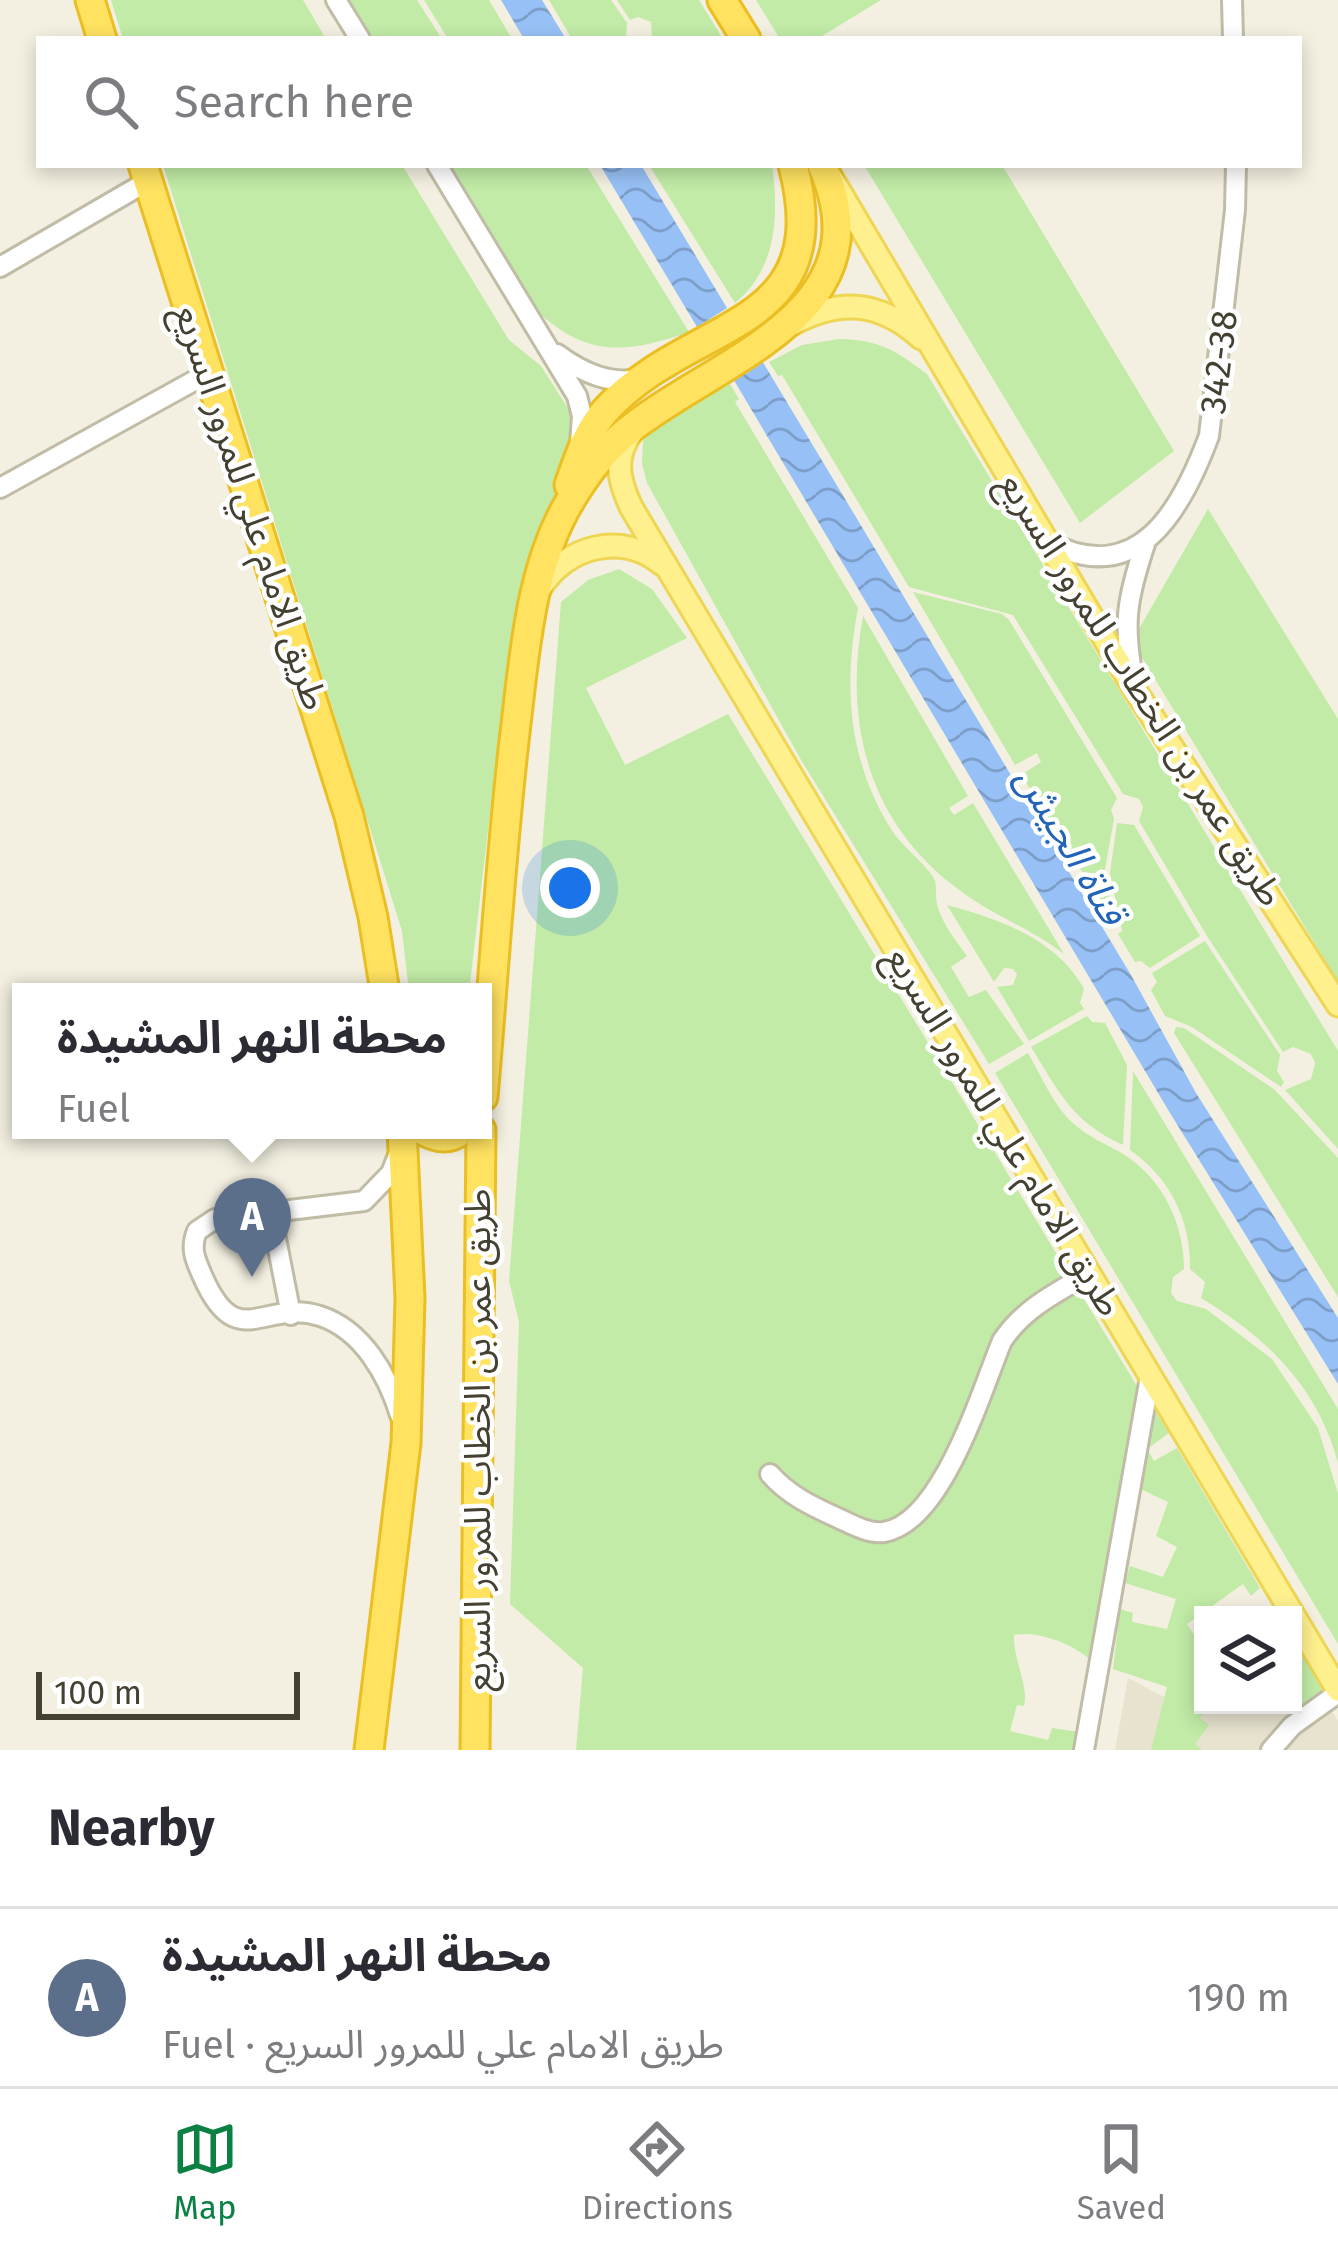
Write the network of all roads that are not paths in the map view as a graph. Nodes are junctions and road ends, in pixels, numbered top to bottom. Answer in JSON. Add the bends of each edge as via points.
{"nodes":[{"id":1,"x":90,"y":0,"type":"edge"},
{"id":2,"x":336,"y":0,"type":"edge"},
{"id":3,"x":1232,"y":0,"type":"edge"},
{"id":4,"x":723,"y":1,"type":"edge"},
{"id":5,"x":101,"y":36,"type":"edge"},
{"id":6,"x":358,"y":36,"type":"edge"},
{"id":7,"x":742,"y":36,"type":"edge"},
{"id":8,"x":1233,"y":36,"type":"edge"},
{"id":9,"x":439,"y":168,"type":"edge"},
{"id":10,"x":794,"y":168,"type":"edge"},
{"id":11,"x":824,"y":168,"type":"edge"},
{"id":12,"x":825,"y":168,"type":"edge"},
{"id":13,"x":1236,"y":168,"type":"edge"},
{"id":14,"x":146,"y":173,"type":"edge"},
{"id":15,"x":0,"y":267,"type":"edge"},
{"id":16,"x":768,"y":337,"type":"junction"},
{"id":17,"x":546,"y":342,"type":"junction"},
{"id":18,"x":949,"y":370,"type":"junction"},
{"id":19,"x":210,"y":372,"type":"junction"},
{"id":20,"x":649,"y":376,"type":"junction"},
{"id":21,"x":646,"y":418,"type":"junction"},
{"id":22,"x":577,"y":464,"type":"junction"},
{"id":23,"x":0,"y":488,"type":"edge"},
{"id":24,"x":1146,"y":541,"type":"junction"},
{"id":25,"x":1048,"y":542,"type":"junction"},
{"id":26,"x":548,"y":550,"type":"junction"},
{"id":27,"x":672,"y":572,"type":"junction"},
{"id":28,"x":533,"y":605,"type":"junction"},
{"id":29,"x":1135,"y":690,"type":"junction"},
{"id":30,"x":384,"y":983,"type":"edge"},
{"id":31,"x":492,"y":983,"type":"edge"},
{"id":32,"x":1336,"y":1000,"type":"edge"},
{"id":33,"x":400,"y":1139,"type":"edge"},
{"id":34,"x":401,"y":1139,"type":"edge"},
{"id":35,"x":481,"y":1139,"type":"edge"},
{"id":36,"x":271,"y":1214,"type":"junction"},
{"id":37,"x":1090,"y":1273,"type":"junction"},
{"id":38,"x":291,"y":1315,"type":"junction"},
{"id":39,"x":1150,"y":1377,"type":"junction"},
{"id":40,"x":406,"y":1443,"type":"junction"},
{"id":41,"x":770,"y":1474,"type":"dead end"},
{"id":42,"x":1338,"y":1691,"type":"edge"},
{"id":43,"x":369,"y":1750,"type":"edge"},
{"id":44,"x":475,"y":1750,"type":"edge"},
{"id":45,"x":1084,"y":1750,"type":"edge"},
{"id":46,"x":1271,"y":1750,"type":"edge"}],
"edges":[{"from":1,"to":5,"type":"highway"},
{"from":2,"to":6,"type":"street"},
{"from":3,"to":8,"type":"street"},
{"from":4,"to":7,"type":"highway"},
{"from":9,"to":17,"type":"street"},
{"from":10,"to":20,"type":"highway","via":[[803,212],[796,264],[778,292]]},
{"from":11,"to":16,"type":"highway","name":"طريق عمر بن الخطاب للمرور السريع","via":[[837,206],[833,261],[806,309]]},
{"from":12,"to":18,"type":"main road","name":"طريق عمر بن الخطاب للمرور السريع"},
{"from":13,"to":24,"type":"street","name":"342-38","via":[[1209,436],[1176,510]]},
{"from":14,"to":15,"type":"street"},
{"from":14,"to":19,"type":"highway","name":"طريق الامام علي للمرور السريع"},
{"from":16,"to":18,"type":"main road","name":"طريق عمر بن الخطاب للمرور السريع","via":[[827,307],[857,305],[900,321]]},
{"from":16,"to":21,"type":"highway","name":"طريق عمر بن الخطاب للمرور السريع"},
{"from":17,"to":20,"type":"street","via":[[574,366],[609,380]]},
{"from":17,"to":22,"type":"street","via":[[577,396]]},
{"from":18,"to":25,"type":"main road","name":"طريق عمر بن الخطاب للمرور السريع"},
{"from":19,"to":23,"type":"street"},
{"from":19,"to":30,"type":"highway","name":"طريق الامام علي للمرور السريع","via":[[350,816]]},
{"from":20,"to":22,"type":"highway","via":[[599,419]]},
{"from":21,"to":26,"type":"highway","name":"طريق عمر بن الخطاب للمرور السريع","via":[[588,473]]},
{"from":21,"to":27,"type":"main road","name":"طريق الامام علي للمرور السريع","via":[[623,444],[619,474]]},
{"from":22,"to":26,"type":"highway"},
{"from":24,"to":25,"type":"street","via":[[1106,559]]},
{"from":24,"to":29,"type":"street","via":[[1127,606]]},
{"from":25,"to":29,"type":"main road","name":"طريق عمر بن الخطاب للمرور السريع"},
{"from":26,"to":28,"type":"highway","name":"طريق عمر بن الخطاب للمرور السريع"},
{"from":27,"to":28,"type":"main road","via":[[627,545],[594,548],[562,562]]},
{"from":27,"to":37,"type":"main road","name":"طريق الامام علي للمرور السريع"},
{"from":28,"to":31,"type":"highway","name":"طريق عمر بن الخطاب للمرور السريع"},
{"from":29,"to":32,"type":"main road","name":"طريق عمر بن الخطاب للمرور السريع"},
{"from":33,"to":36,"type":"street","via":[[391,1173],[364,1201]]},
{"from":34,"to":40,"type":"highway","via":[[410,1298]]},
{"from":35,"to":44,"type":"highway","name":"طريق عمر بن الخطاب للمرور السريع"},
{"from":36,"to":38,"type":"street"},
{"from":36,"to":38,"type":"street","via":[[205,1224],[193,1253],[226,1315]]},
{"from":37,"to":39,"type":"main road","name":"طريق الامام علي للمرور السريع"},
{"from":37,"to":41,"type":"street","via":[[1030,1308],[1002,1341],[937,1492],[912,1520],[872,1532],[802,1501]]},
{"from":38,"to":40,"type":"street","via":[[319,1316],[366,1349],[390,1385]]},
{"from":39,"to":42,"type":"main road","name":"طريق الامام علي للمرور السريع"},
{"from":39,"to":45,"type":"street"},
{"from":40,"to":43,"type":"highway"},
{"from":42,"to":46,"type":"street"}]}
